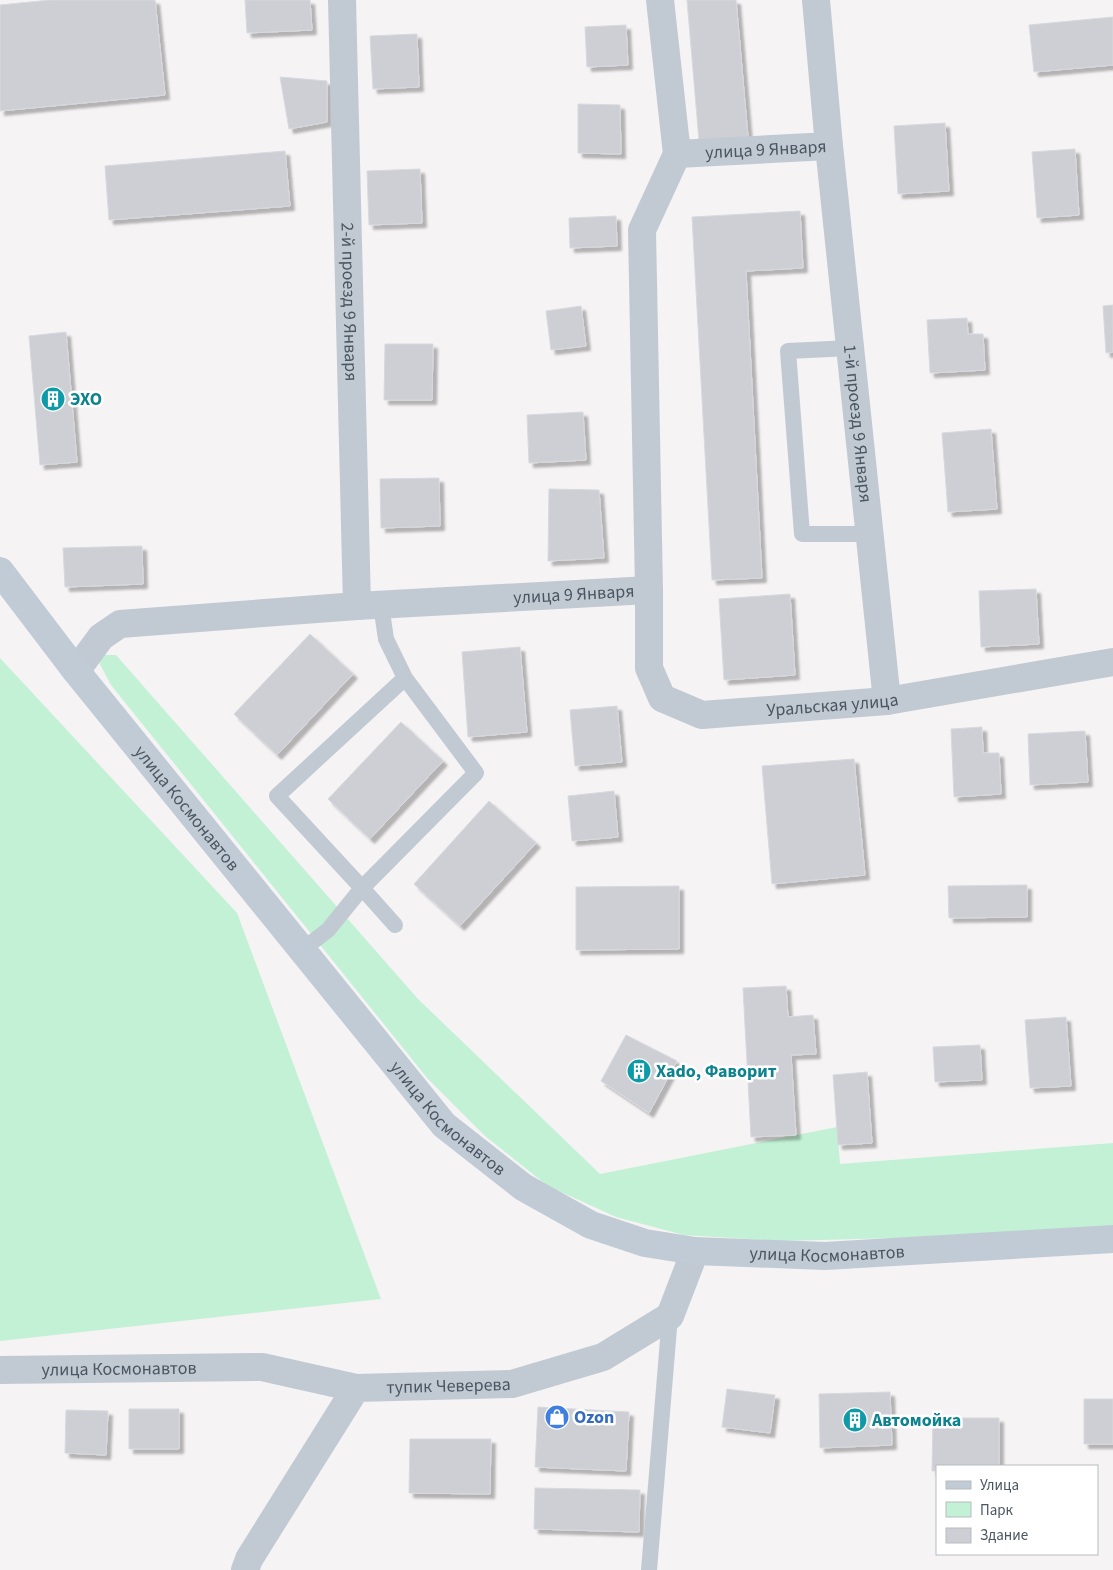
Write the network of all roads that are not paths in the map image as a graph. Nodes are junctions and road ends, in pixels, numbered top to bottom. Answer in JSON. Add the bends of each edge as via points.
{"nodes":[{"id":1,"x":342,"y":0,"type":"edge"},
{"id":2,"x":660,"y":0,"type":"edge"},
{"id":3,"x":816,"y":0,"type":"edge"},
{"id":4,"x":829,"y":146,"type":"junction"},
{"id":5,"x":677,"y":154,"type":"junction"},
{"id":6,"x":850,"y":348,"type":"junction"},
{"id":7,"x":870,"y":534,"type":"junction"},
{"id":8,"x":0,"y":572,"type":"edge"},
{"id":9,"x":649,"y":590,"type":"junction"},
{"id":10,"x":369,"y":605,"type":"junction"},
{"id":11,"x":1113,"y":662,"type":"edge"},
{"id":12,"x":76,"y":671,"type":"junction"},
{"id":13,"x":404,"y":678,"type":"junction"},
{"id":14,"x":887,"y":701,"type":"junction"},
{"id":15,"x":362,"y":888,"type":"junction"},
{"id":16,"x":395,"y":925,"type":"dead end"},
{"id":17,"x":302,"y":950,"type":"junction"},
{"id":18,"x":1113,"y":1239,"type":"edge"},
{"id":19,"x":695,"y":1251,"type":"junction"},
{"id":20,"x":670,"y":1316,"type":"junction"},
{"id":21,"x":0,"y":1370,"type":"edge"},
{"id":22,"x":356,"y":1388,"type":"junction"},
{"id":23,"x":245,"y":1570,"type":"edge"},
{"id":24,"x":649,"y":1570,"type":"edge"}],
"edges":[{"from":1,"to":10,"type":"street","name":"2-й проезд 9 Января"},
{"from":2,"to":5,"type":"street","name":"улица 9 Января"},
{"from":3,"to":4,"type":"street","name":"улица 9 Января"},
{"from":4,"to":5,"type":"street","name":"улица 9 Января"},
{"from":4,"to":6,"type":"street","name":"1-й проезд 9 Января"},
{"from":5,"to":9,"type":"street","name":"улица 9 Января","via":[[642,230]]},
{"from":6,"to":7,"type":"street","name":"1-й проезд 9 Января"},
{"from":6,"to":7,"type":"lane","via":[[788,351],[802,534]]},
{"from":7,"to":14,"type":"street","name":"1-й проезд 9 Января"},
{"from":8,"to":12,"type":"main road","name":"улица Космонавтов"},
{"from":9,"to":10,"type":"street","name":"улица 9 Января"},
{"from":9,"to":14,"type":"street","name":"Уральская улица","via":[[648,668],[662,698],[702,715]]},
{"from":10,"to":12,"type":"street","name":"улица 9 Января","via":[[120,624],[101,637]]},
{"from":10,"to":13,"type":"lane"},
{"from":11,"to":14,"type":"street","name":"Уральская улица"},
{"from":12,"to":17,"type":"main road","name":"улица Космонавтов"},
{"from":13,"to":15,"type":"lane","via":[[476,773]]},
{"from":13,"to":15,"type":"lane","via":[[277,796]]},
{"from":15,"to":16,"type":"lane"},
{"from":15,"to":17,"type":"lane","via":[[328,930]]},
{"from":17,"to":19,"type":"main road","name":"улица Космонавтов","via":[[444,1125],[523,1187],[591,1225],[645,1243]]},
{"from":18,"to":19,"type":"main road","name":"улица Космонавтов","via":[[825,1256]]},
{"from":19,"to":20,"type":"street"},
{"from":20,"to":22,"type":"street","name":"тупик Чеверева","via":[[603,1358],[512,1384]]},
{"from":20,"to":24,"type":"lane"},
{"from":21,"to":22,"type":"street","name":"улица Космонавтов","via":[[262,1367]]},
{"from":22,"to":23,"type":"street"}]}
